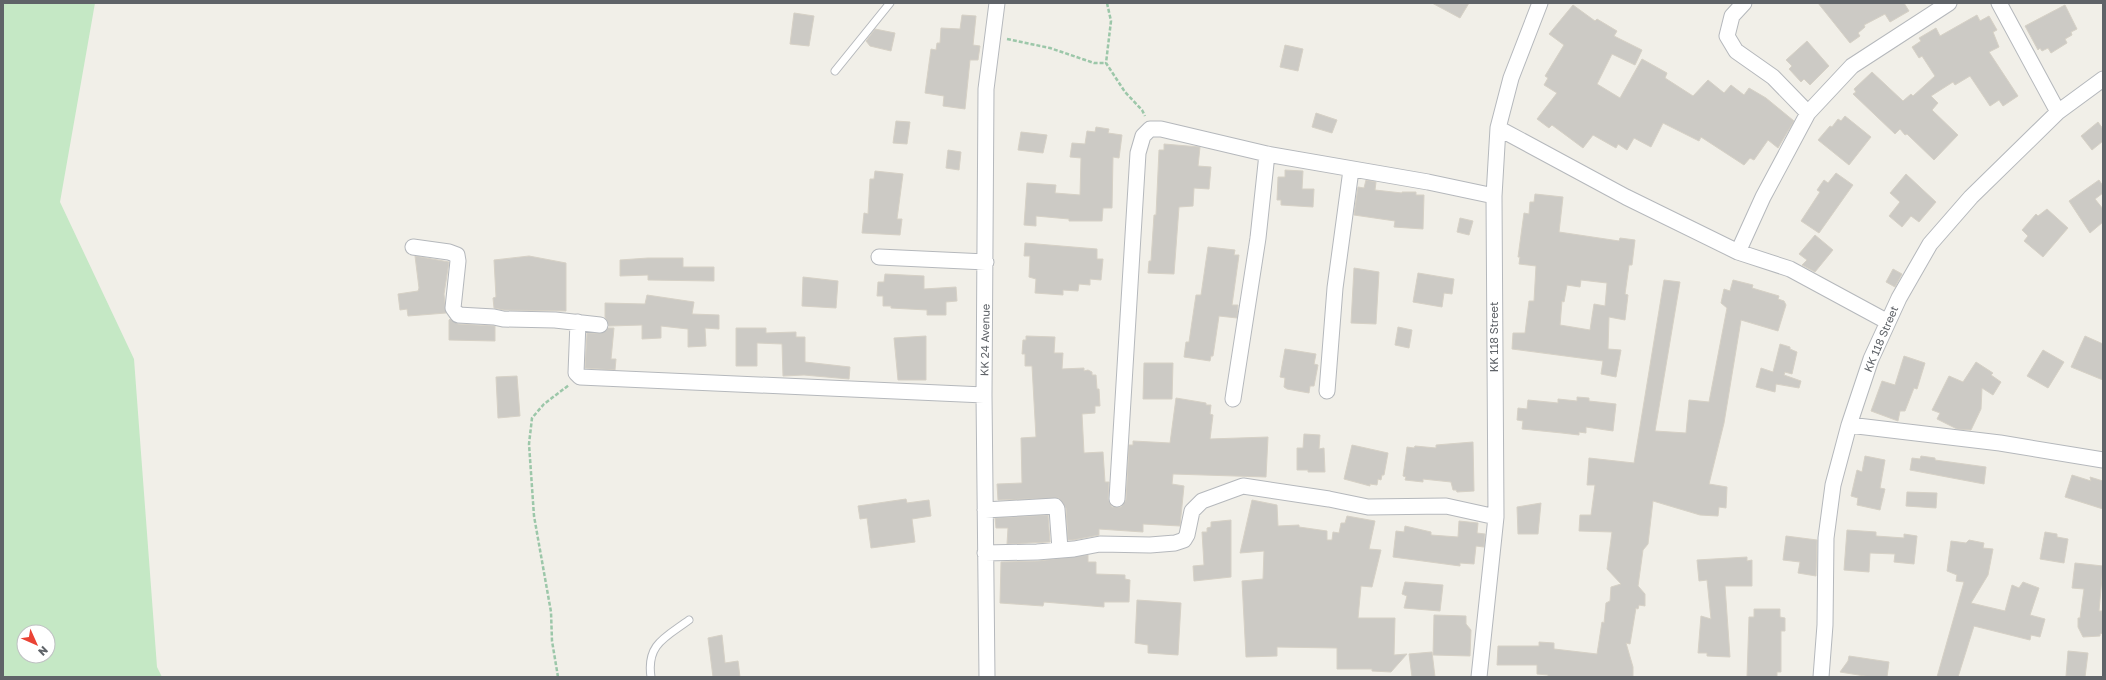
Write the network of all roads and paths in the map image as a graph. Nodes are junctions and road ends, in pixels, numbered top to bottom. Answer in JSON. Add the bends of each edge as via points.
{"nodes":[{"id":1,"x":890,"y":3,"type":"edge"},
{"id":2,"x":997,"y":3,"type":"edge"},
{"id":3,"x":1107,"y":3,"type":"edge"},
{"id":4,"x":1540,"y":3,"type":"edge"},
{"id":5,"x":1744,"y":3,"type":"edge"},
{"id":6,"x":1950,"y":3,"type":"edge"},
{"id":7,"x":1999,"y":3,"type":"edge"},
{"id":8,"x":993,"y":38,"type":"junction"},
{"id":9,"x":1106,"y":63,"type":"junction"},
{"id":10,"x":835,"y":71,"type":"dead end"},
{"id":11,"x":2103,"y":79,"type":"edge"},
{"id":12,"x":2058,"y":112,"type":"junction"},
{"id":13,"x":1808,"y":113,"type":"junction"},
{"id":14,"x":1498,"y":128,"type":"junction"},
{"id":15,"x":1150,"y":129,"type":"junction"},
{"id":16,"x":1267,"y":154,"type":"junction"},
{"id":17,"x":1351,"y":170,"type":"junction"},
{"id":18,"x":1494,"y":196,"type":"junction"},
{"id":19,"x":413,"y":247,"type":"dead end"},
{"id":20,"x":1738,"y":252,"type":"junction"},
{"id":21,"x":879,"y":257,"type":"dead end"},
{"id":22,"x":986,"y":262,"type":"junction"},
{"id":23,"x":578,"y":322,"type":"junction"},
{"id":24,"x":1888,"y":322,"type":"junction"},
{"id":25,"x":600,"y":325,"type":"dead end"},
{"id":26,"x":580,"y":377,"type":"junction"},
{"id":27,"x":1327,"y":391,"type":"dead end"},
{"id":28,"x":984,"y":395,"type":"junction"},
{"id":29,"x":1233,"y":400,"type":"dead end"},
{"id":30,"x":1849,"y":425,"type":"junction"},
{"id":31,"x":2103,"y":460,"type":"edge"},
{"id":32,"x":1117,"y":499,"type":"dead end"},
{"id":33,"x":985,"y":510,"type":"junction"},
{"id":34,"x":1496,"y":518,"type":"junction"},
{"id":35,"x":1060,"y":549,"type":"junction"},
{"id":36,"x":985,"y":553,"type":"junction"},
{"id":37,"x":689,"y":620,"type":"dead end"},
{"id":38,"x":558,"y":677,"type":"edge"},
{"id":39,"x":651,"y":677,"type":"edge"},
{"id":40,"x":987,"y":677,"type":"edge"},
{"id":41,"x":1479,"y":677,"type":"edge"},
{"id":42,"x":1821,"y":677,"type":"edge"}],
"edges":[{"from":1,"to":10,"type":"lane"},
{"from":2,"to":8,"type":"street","name":"KK 24 Avenue"},
{"from":3,"to":9,"type":"path","via":[[1111,21]]},
{"from":4,"to":14,"type":"street","name":"KK 118 Street","via":[[1511,78]]},
{"from":5,"to":13,"type":"street","via":[[1732,16],[1727,36],[1736,51],[1773,77]]},
{"from":6,"to":13,"type":"street","via":[[1852,66]]},
{"from":7,"to":12,"type":"street"},
{"from":8,"to":9,"type":"path","via":[[1050,48],[1080,59]]},
{"from":8,"to":22,"type":"street","name":"KK 24 Avenue","via":[[986,89]]},
{"from":9,"to":15,"type":"path","via":[[1124,92],[1142,110]]},
{"from":11,"to":12,"type":"street","name":"KK 118 Street"},
{"from":12,"to":24,"type":"street","name":"KK 118 Street","via":[[1971,196],[1930,244]]},
{"from":13,"to":20,"type":"street","via":[[1763,197]]},
{"from":14,"to":18,"type":"street","name":"KK 118 Street"},
{"from":14,"to":20,"type":"street","via":[[1626,197]]},
{"from":15,"to":16,"type":"street","via":[[1161,129]]},
{"from":15,"to":32,"type":"street","via":[[1143,136],[1138,153]]},
{"from":16,"to":17,"type":"street"},
{"from":16,"to":29,"type":"street","via":[[1258,238]]},
{"from":17,"to":18,"type":"street"},
{"from":17,"to":27,"type":"street","via":[[1335,288]]},
{"from":18,"to":34,"type":"street","name":"KK 118 Street"},
{"from":19,"to":23,"type":"street","via":[[456,255],[458,261],[453,308],[458,314]]},
{"from":20,"to":24,"type":"street","via":[[1790,269]]},
{"from":21,"to":22,"type":"street"},
{"from":22,"to":28,"type":"street","name":"KK 24 Avenue"},
{"from":23,"to":25,"type":"street"},
{"from":23,"to":26,"type":"street","via":[[576,373]]},
{"from":24,"to":30,"type":"street","name":"KK 118 Street"},
{"from":26,"to":28,"type":"street"},
{"from":26,"to":38,"type":"path","via":[[544,404],[532,418],[529,444],[534,516],[544,565]]},
{"from":28,"to":33,"type":"street","name":"KK 24 Avenue"},
{"from":30,"to":31,"type":"street","via":[[2000,443]]},
{"from":30,"to":42,"type":"street","name":"KK 118 Street","via":[[1833,485],[1826,538],[1825,625]]},
{"from":33,"to":35,"type":"street","via":[[1055,506]]},
{"from":33,"to":36,"type":"street","name":"KK 24 Avenue"},
{"from":34,"to":35,"type":"street","via":[[1446,506],[1368,507],[1242,486],[1202,501],[1192,511],[1188,535],[1184,540],[1150,545],[1100,544]]},
{"from":34,"to":41,"type":"street","name":"KK 118 Street"},
{"from":35,"to":36,"type":"street"},
{"from":36,"to":40,"type":"street","name":"KK 24 Avenue"},
{"from":37,"to":39,"type":"lane","via":[[658,642],[652,652],[649,666]]}]}
